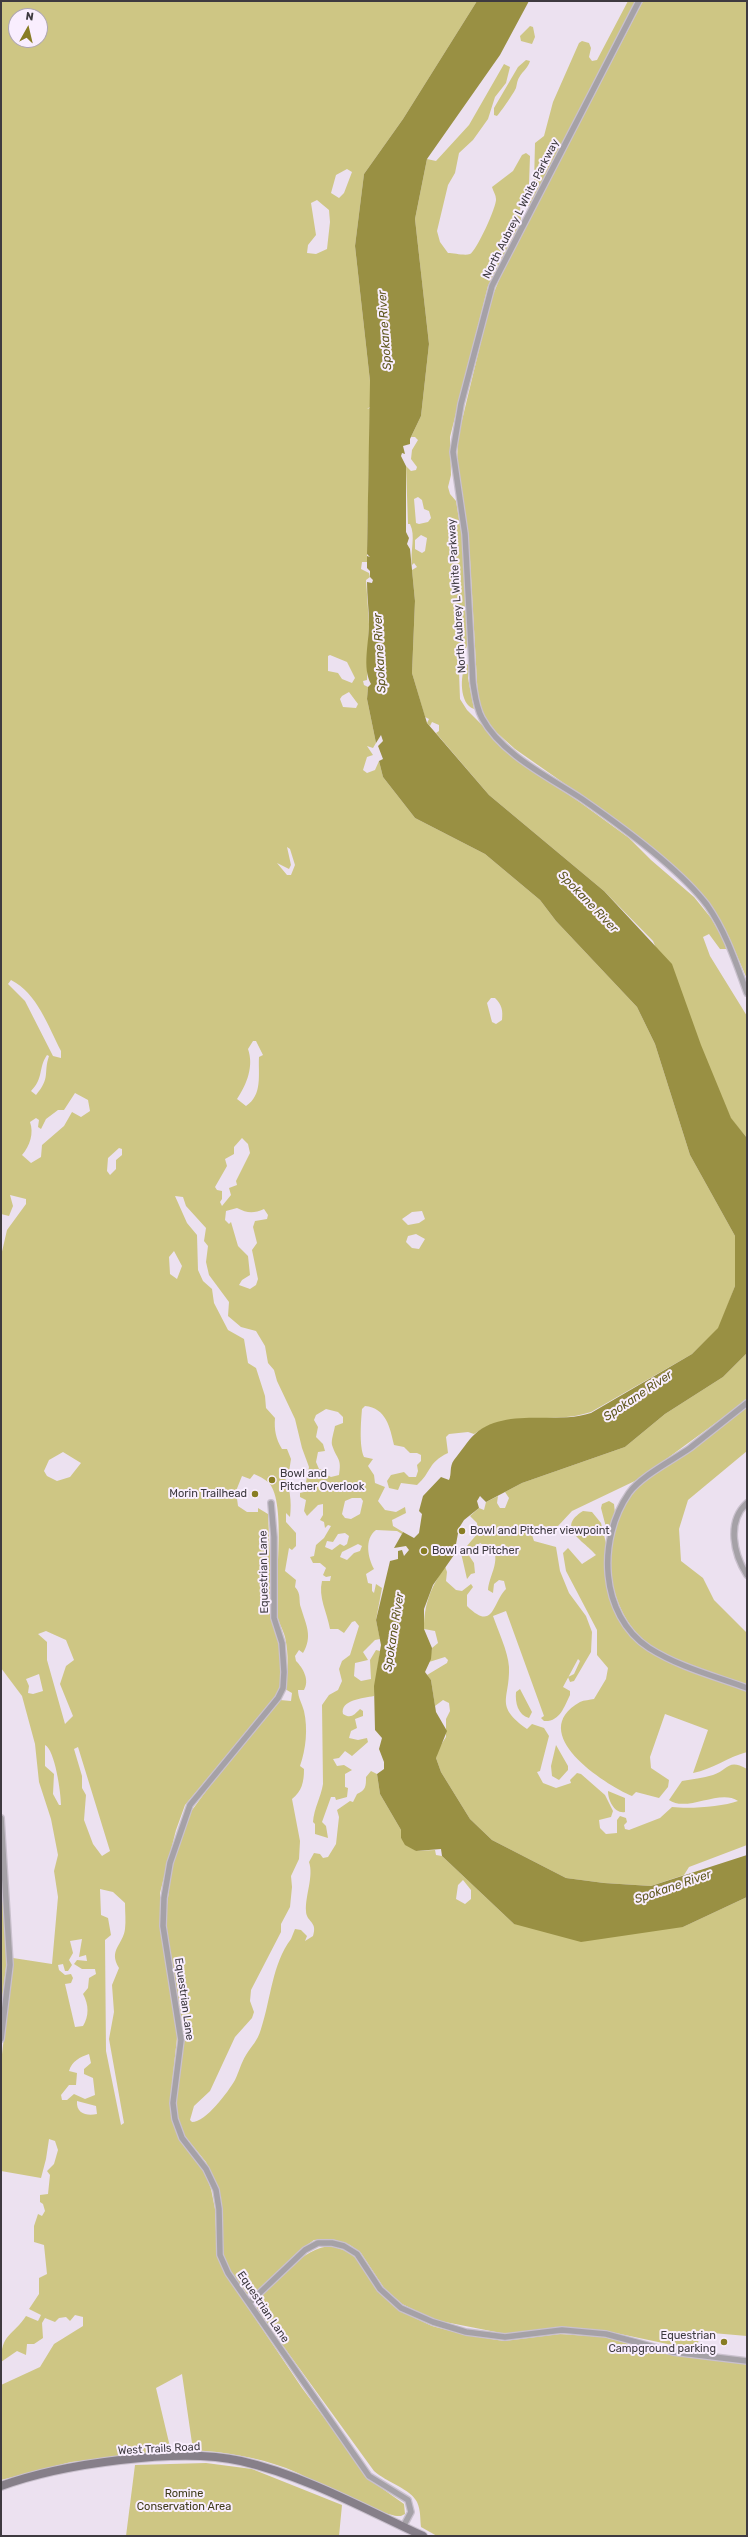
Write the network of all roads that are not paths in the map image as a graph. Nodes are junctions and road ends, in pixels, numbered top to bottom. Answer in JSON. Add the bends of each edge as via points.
{"nodes":[{"id":1,"x":639,"y":1,"type":"edge"},
{"id":2,"x":747,"y":993,"type":"edge"},
{"id":3,"x":747,"y":1403,"type":"edge"},
{"id":4,"x":271,"y":1502,"type":"dead end"},
{"id":5,"x":747,"y":1504,"type":"edge"},
{"id":6,"x":747,"y":1575,"type":"edge"},
{"id":7,"x":747,"y":1688,"type":"edge"},
{"id":8,"x":1,"y":1818,"type":"edge"},
{"id":9,"x":1,"y":2039,"type":"edge"},
{"id":10,"x":249,"y":2303,"type":"junction"},
{"id":11,"x":747,"y":2361,"type":"edge"},
{"id":12,"x":1,"y":2486,"type":"edge"},
{"id":13,"x":403,"y":2527,"type":"junction"},
{"id":14,"x":423,"y":2536,"type":"edge"}],
"edges":[{"from":1,"to":2,"type":"street","name":"North Aubrey L White Parkway","via":[[492,286],[461,404],[453,452],[465,534],[473,683],[475,701],[482,718],[495,735],[540,772],[638,840],[706,905],[726,936]]},
{"from":3,"to":7,"type":"street","via":[[630,1492],[608,1542],[607,1558],[615,1601],[628,1628],[648,1646],[683,1665]]},
{"from":4,"to":10,"type":"street","name":"Equestrian Lane","via":[[274,1537],[274,1618],[282,1643],[283,1688],[278,1698],[190,1805],[170,1863],[164,1898],[163,1926],[181,2040],[173,2103],[175,2119],[182,2138],[206,2169],[216,2190],[220,2255],[228,2273]]},
{"from":5,"to":6,"type":"street","via":[[737,1519],[734,1537],[736,1556]]},
{"from":8,"to":9,"type":"street","via":[[10,1965]]},
{"from":10,"to":11,"type":"street","via":[[305,2250],[318,2242],[332,2243],[344,2246],[357,2254],[380,2290],[401,2308],[433,2322],[466,2332],[505,2337],[562,2330],[606,2334],[673,2352]]},
{"from":10,"to":13,"type":"street","name":"Equestrian Lane","via":[[369,2476],[408,2500],[411,2512]]},
{"from":12,"to":13,"type":"main road","name":"West Trails Road","via":[[55,2471],[93,2464],[183,2456],[212,2457],[239,2460],[292,2477]]},
{"from":13,"to":14,"type":"main road","name":"West Trails Road"}]}
